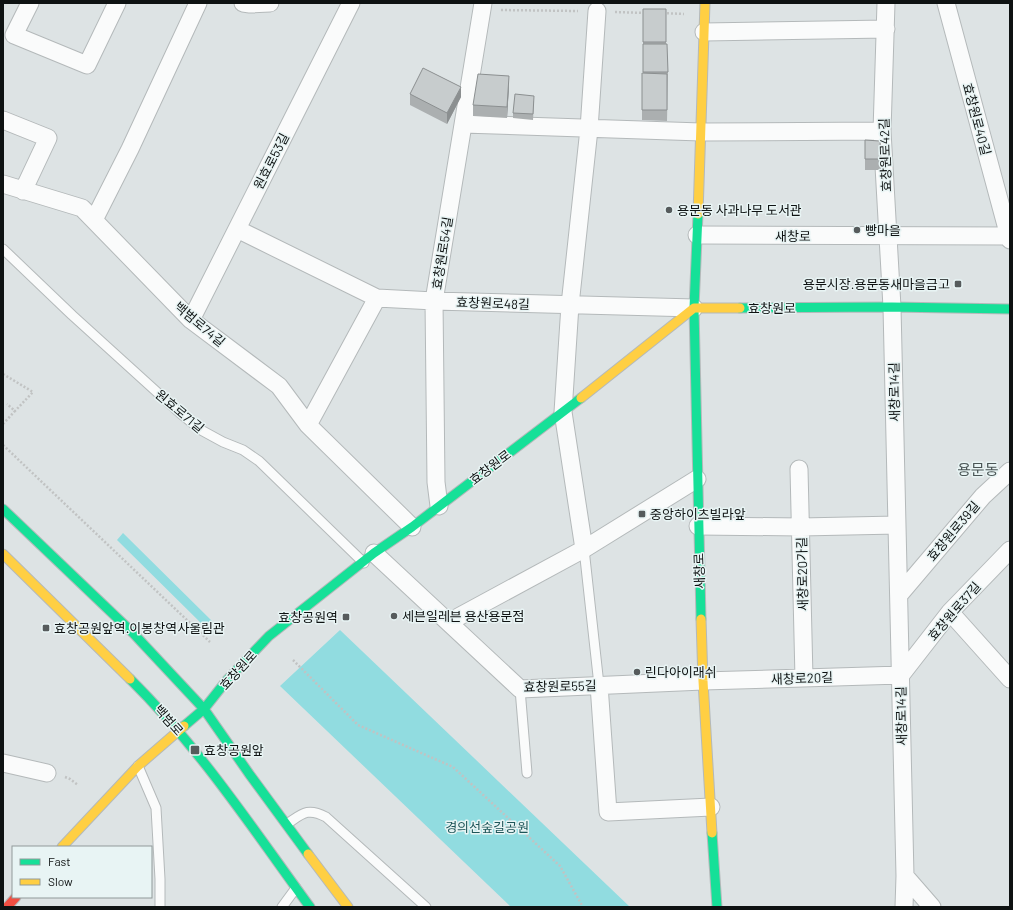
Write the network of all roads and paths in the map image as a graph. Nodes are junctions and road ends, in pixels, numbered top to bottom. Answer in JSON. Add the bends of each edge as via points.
{"nodes":[{"id":1,"x":30,"y":3,"type":"edge"},
{"id":2,"x":117,"y":3,"type":"edge"},
{"id":3,"x":198,"y":3,"type":"edge"},
{"id":4,"x":243,"y":3,"type":"edge"},
{"id":5,"x":270,"y":3,"type":"edge"},
{"id":6,"x":351,"y":3,"type":"edge"},
{"id":7,"x":484,"y":3,"type":"edge"},
{"id":8,"x":705,"y":3,"type":"edge"},
{"id":9,"x":886,"y":3,"type":"edge"},
{"id":10,"x":946,"y":3,"type":"edge"},
{"id":11,"x":597,"y":11,"type":"dead end"},
{"id":12,"x":886,"y":29,"type":"junction"},
{"id":13,"x":704,"y":32,"type":"junction"},
{"id":14,"x":3,"y":120,"type":"edge"},
{"id":15,"x":463,"y":124,"type":"junction"},
{"id":16,"x":589,"y":129,"type":"junction"},
{"id":17,"x":882,"y":131,"type":"junction"},
{"id":18,"x":701,"y":132,"type":"junction"},
{"id":19,"x":3,"y":184,"type":"edge"},
{"id":20,"x":23,"y":190,"type":"junction"},
{"id":21,"x":94,"y":220,"type":"junction"},
{"id":22,"x":237,"y":229,"type":"junction"},
{"id":23,"x":697,"y":235,"type":"junction"},
{"id":24,"x":889,"y":236,"type":"junction"},
{"id":25,"x":1009,"y":238,"type":"edge"},
{"id":26,"x":3,"y":249,"type":"edge"},
{"id":27,"x":376,"y":298,"type":"junction"},
{"id":28,"x":434,"y":301,"type":"junction"},
{"id":29,"x":570,"y":305,"type":"junction"},
{"id":30,"x":892,"y":307,"type":"junction"},
{"id":31,"x":694,"y":308,"type":"junction"},
{"id":32,"x":1010,"y":309,"type":"edge"},
{"id":33,"x":191,"y":320,"type":"junction"},
{"id":34,"x":3,"y":374,"type":"edge"},
{"id":35,"x":7,"y":404,"type":"dead end"},
{"id":36,"x":15,"y":411,"type":"junction"},
{"id":37,"x":563,"y":412,"type":"junction"},
{"id":38,"x":3,"y":424,"type":"edge"},
{"id":39,"x":308,"y":425,"type":"junction"},
{"id":40,"x":3,"y":445,"type":"edge"},
{"id":41,"x":800,"y":469,"type":"dead end"},
{"id":42,"x":1010,"y":471,"type":"edge"},
{"id":43,"x":697,"y":478,"type":"junction"},
{"id":44,"x":439,"y":506,"type":"junction"},
{"id":45,"x":3,"y":509,"type":"edge"},
{"id":46,"x":897,"y":525,"type":"junction"},
{"id":47,"x":698,"y":526,"type":"junction"},
{"id":48,"x":412,"y":527,"type":"junction"},
{"id":49,"x":801,"y":527,"type":"junction"},
{"id":50,"x":584,"y":549,"type":"junction"},
{"id":51,"x":1010,"y":551,"type":"edge"},
{"id":52,"x":3,"y":554,"type":"edge"},
{"id":53,"x":369,"y":558,"type":"junction"},
{"id":54,"x":75,"y":578,"type":"junction"},
{"id":55,"x":78,"y":594,"type":"dead end"},
{"id":56,"x":899,"y":595,"type":"junction"},
{"id":57,"x":53,"y":602,"type":"junction"},
{"id":58,"x":68,"y":606,"type":"dead end"},
{"id":59,"x":950,"y":612,"type":"junction"},
{"id":60,"x":449,"y":622,"type":"junction"},
{"id":61,"x":210,"y":642,"type":"dead end"},
{"id":62,"x":293,"y":660,"type":"dead end"},
{"id":63,"x":901,"y":674,"type":"junction"},
{"id":64,"x":804,"y":678,"type":"junction"},
{"id":65,"x":1010,"y":679,"type":"edge"},
{"id":66,"x":703,"y":681,"type":"junction"},
{"id":67,"x":599,"y":685,"type":"junction"},
{"id":68,"x":520,"y":689,"type":"junction"},
{"id":69,"x":204,"y":709,"type":"junction"},
{"id":70,"x":179,"y":731,"type":"junction"},
{"id":71,"x":3,"y":763,"type":"edge"},
{"id":72,"x":138,"y":766,"type":"junction"},
{"id":73,"x":47,"y":773,"type":"dead end"},
{"id":74,"x":527,"y":773,"type":"dead end"},
{"id":75,"x":70,"y":779,"type":"dead end"},
{"id":76,"x":78,"y":785,"type":"dead end"},
{"id":77,"x":711,"y":806,"type":"junction"},
{"id":78,"x":287,"y":824,"type":"junction"},
{"id":79,"x":285,"y":838,"type":"dead end"},
{"id":80,"x":277,"y":843,"type":"dead end"},
{"id":81,"x":301,"y":844,"type":"junction"},
{"id":82,"x":63,"y":846,"type":"edge"},
{"id":83,"x":277,"y":862,"type":"junction"},
{"id":84,"x":905,"y":876,"type":"junction"},
{"id":85,"x":296,"y":888,"type":"junction"},
{"id":86,"x":15,"y":898,"type":"edge"},
{"id":87,"x":7,"y":907,"type":"edge"},
{"id":88,"x":160,"y":907,"type":"edge"},
{"id":89,"x":282,"y":907,"type":"edge"},
{"id":90,"x":310,"y":907,"type":"edge"},
{"id":91,"x":348,"y":907,"type":"edge"},
{"id":92,"x":426,"y":907,"type":"edge"},
{"id":93,"x":582,"y":907,"type":"edge"},
{"id":94,"x":717,"y":907,"type":"edge"},
{"id":95,"x":904,"y":907,"type":"edge"},
{"id":96,"x":932,"y":907,"type":"edge"}],
"edges":[{"from":1,"to":2,"type":"street","via":[[14,35],[86,65]]},
{"from":3,"to":21,"type":"street"},
{"from":4,"to":5,"type":"street"},
{"from":6,"to":22,"type":"street","name":"원효로53길"},
{"from":7,"to":15,"type":"street","name":"효창원로54길"},
{"from":8,"to":13,"type":"main road","name":"새창로"},
{"from":9,"to":12,"type":"street","name":"효창원로42길"},
{"from":10,"to":25,"type":"street","name":"효창원로40길"},
{"from":11,"to":16,"type":"street"},
{"from":12,"to":13,"type":"street"},
{"from":12,"to":17,"type":"street","name":"효창원로42길"},
{"from":13,"to":18,"type":"main road","name":"새창로"},
{"from":14,"to":20,"type":"street","via":[[48,138]]},
{"from":15,"to":16,"type":"street"},
{"from":15,"to":28,"type":"street","name":"효창원로54길"},
{"from":16,"to":18,"type":"street"},
{"from":16,"to":29,"type":"street"},
{"from":17,"to":18,"type":"street"},
{"from":17,"to":24,"type":"street","name":"효창원로42길"},
{"from":18,"to":23,"type":"main road","name":"새창로"},
{"from":19,"to":20,"type":"street","name":"백범로74길"},
{"from":20,"to":21,"type":"street","name":"백범로74길","via":[[82,208]]},
{"from":21,"to":33,"type":"street","name":"백범로74길"},
{"from":22,"to":27,"type":"street","name":"효창원로48길"},
{"from":22,"to":33,"type":"street","name":"원효로53길"},
{"from":23,"to":24,"type":"street","name":"새창로"},
{"from":23,"to":31,"type":"main road","name":"새창로"},
{"from":24,"to":25,"type":"street","name":"효창원로40길"},
{"from":24,"to":30,"type":"street","name":"효창원로42길"},
{"from":26,"to":53,"type":"lane","name":"원효로71길","via":[[180,413],[201,430],[243,450],[259,461]]},
{"from":27,"to":28,"type":"street","name":"효창원로48길"},
{"from":27,"to":39,"type":"street"},
{"from":28,"to":29,"type":"street","name":"효창원로48길"},
{"from":28,"to":44,"type":"street","name":"효창원로54길","via":[[436,482]]},
{"from":29,"to":31,"type":"street","name":"효창원로48길"},
{"from":29,"to":37,"type":"street"},
{"from":30,"to":31,"type":"main road","name":"효창원로"},
{"from":30,"to":32,"type":"main road","name":"효창원로"},
{"from":30,"to":46,"type":"street","name":"새창로14길"},
{"from":31,"to":37,"type":"main road","name":"효창원로"},
{"from":31,"to":43,"type":"main road","name":"새창로"},
{"from":33,"to":39,"type":"street","name":"백범로74길","via":[[279,386]]},
{"from":34,"to":36,"type":"path","via":[[33,392]]},
{"from":35,"to":36,"type":"path"},
{"from":36,"to":38,"type":"path"},
{"from":37,"to":44,"type":"main road","name":"효창원로"},
{"from":37,"to":50,"type":"street"},
{"from":39,"to":48,"type":"street","name":"백범로74길"},
{"from":40,"to":61,"type":"path"},
{"from":41,"to":49,"type":"street","name":"새창로20가길"},
{"from":42,"to":56,"type":"street","name":"효창원로39길","via":[[983,496]]},
{"from":43,"to":47,"type":"main road","name":"새창로"},
{"from":43,"to":50,"type":"street"},
{"from":44,"to":48,"type":"main road","name":"효창원로"},
{"from":45,"to":54,"type":"main road"},
{"from":46,"to":49,"type":"street"},
{"from":46,"to":56,"type":"street","name":"새창로14길"},
{"from":47,"to":49,"type":"street"},
{"from":47,"to":66,"type":"main road","name":"새창로"},
{"from":48,"to":53,"type":"main road","name":"효창원로"},
{"from":49,"to":64,"type":"street","name":"새창로20가길"},
{"from":50,"to":60,"type":"street"},
{"from":50,"to":67,"type":"lane"},
{"from":51,"to":59,"type":"street","name":"효창원로37길"},
{"from":52,"to":57,"type":"main road","name":"백범로"},
{"from":53,"to":60,"type":"street","name":"효창원로55길"},
{"from":53,"to":69,"type":"main road","name":"효창원로","via":[[269,636],[227,680]]},
{"from":54,"to":55,"type":"main road"},
{"from":54,"to":69,"type":"main road","via":[[170,670]]},
{"from":56,"to":63,"type":"street","name":"새창로14길"},
{"from":57,"to":58,"type":"main road"},
{"from":57,"to":70,"type":"main road","name":"백범로"},
{"from":59,"to":63,"type":"street","name":"효창원로37길"},
{"from":59,"to":65,"type":"street"},
{"from":60,"to":68,"type":"street","name":"효창원로55길"},
{"from":62,"to":93,"type":"path","via":[[358,725],[452,767],[560,866]]},
{"from":63,"to":64,"type":"street","name":"새창로20길"},
{"from":63,"to":84,"type":"street","name":"새창로14길"},
{"from":64,"to":66,"type":"street","name":"새창로20길"},
{"from":66,"to":67,"type":"street","name":"효창원로55길"},
{"from":66,"to":77,"type":"main road","name":"새창로"},
{"from":67,"to":68,"type":"street","name":"효창원로55길"},
{"from":67,"to":77,"type":"street","via":[[608,812]]},
{"from":68,"to":74,"type":"lane"},
{"from":69,"to":70,"type":"main road","name":"효창원로"},
{"from":69,"to":78,"type":"main road"},
{"from":70,"to":72,"type":"main road","name":"효창원로"},
{"from":70,"to":83,"type":"main road","name":"백범로"},
{"from":71,"to":73,"type":"street"},
{"from":72,"to":82,"type":"main road","name":"효창원로"},
{"from":72,"to":88,"type":"lane","via":[[156,808]]},
{"from":75,"to":76,"type":"path"},
{"from":77,"to":94,"type":"main road","name":"새창로"},
{"from":78,"to":81,"type":"main road"},
{"from":78,"to":92,"type":"lane","via":[[304,813],[315,811],[326,817]]},
{"from":79,"to":81,"type":"main road"},
{"from":80,"to":83,"type":"main road"},
{"from":81,"to":91,"type":"main road"},
{"from":83,"to":85,"type":"main road","name":"백범로"},
{"from":84,"to":95,"type":"street","name":"새창로14길"},
{"from":84,"to":96,"type":"street"},
{"from":85,"to":89,"type":"lane"},
{"from":85,"to":90,"type":"main road","name":"백범로"},
{"from":86,"to":87,"type":"main road"}]}
